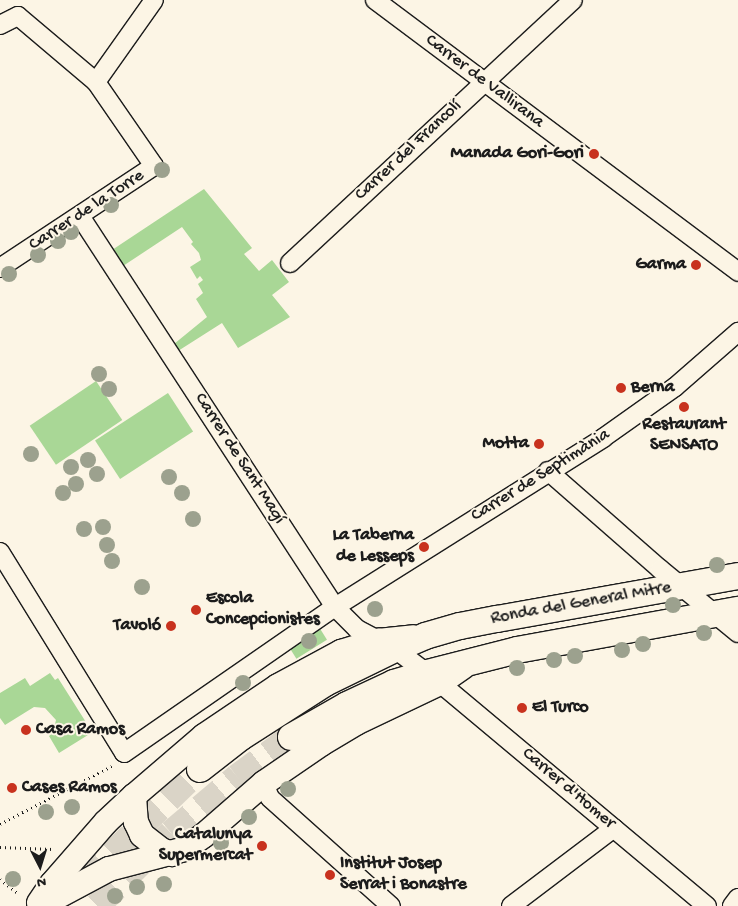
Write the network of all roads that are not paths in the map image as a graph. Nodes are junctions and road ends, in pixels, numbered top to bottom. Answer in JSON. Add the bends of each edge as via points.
{"nodes":[{"id":1,"x":154,"y":0,"type":"edge"},
{"id":2,"x":375,"y":0,"type":"edge"},
{"id":3,"x":573,"y":0,"type":"edge"},
{"id":4,"x":0,"y":25,"type":"edge"},
{"id":5,"x":484,"y":81,"type":"junction"},
{"id":6,"x":96,"y":82,"type":"junction"},
{"id":7,"x":80,"y":216,"type":"junction"},
{"id":8,"x":290,"y":263,"type":"dead end"},
{"id":9,"x":0,"y":268,"type":"edge"},
{"id":10,"x":738,"y":272,"type":"edge"},
{"id":11,"x":738,"y":332,"type":"edge"},
{"id":12,"x":548,"y":471,"type":"junction"},
{"id":13,"x":0,"y":552,"type":"edge"},
{"id":14,"x":738,"y":576,"type":"edge"},
{"id":15,"x":682,"y":586,"type":"junction"},
{"id":16,"x":336,"y":607,"type":"junction"},
{"id":17,"x":727,"y":612,"type":"edge"},
{"id":18,"x":738,"y":633,"type":"edge"},
{"id":19,"x":386,"y":645,"type":"junction"},
{"id":20,"x":434,"y":678,"type":"junction"},
{"id":21,"x":291,"y":737,"type":"tunnel mouth"},
{"id":22,"x":200,"y":769,"type":"tunnel mouth"},
{"id":23,"x":264,"y":783,"type":"junction"},
{"id":24,"x":134,"y":796,"type":"junction"},
{"id":25,"x":614,"y":828,"type":"junction"},
{"id":26,"x":172,"y":854,"type":"junction"},
{"id":27,"x":738,"y":898,"type":"edge"},
{"id":28,"x":39,"y":906,"type":"edge"},
{"id":29,"x":391,"y":906,"type":"edge"},
{"id":30,"x":511,"y":906,"type":"edge"},
{"id":31,"x":707,"y":906,"type":"edge"},
{"id":32,"x":732,"y":906,"type":"edge"}],
"edges":[{"from":1,"to":6,"type":"street"},
{"from":2,"to":5,"type":"street","name":"Carrer de Vallirana"},
{"from":3,"to":5,"type":"street","name":"Carrer del Francolí"},
{"from":4,"to":6,"type":"street","via":[[18,16]]},
{"from":5,"to":8,"type":"street","name":"Carrer del Francolí"},
{"from":5,"to":10,"type":"street","name":"Carrer de Vallirana"},
{"from":6,"to":7,"type":"street","name":"Carrer de la Torre","via":[[154,166]]},
{"from":7,"to":9,"type":"street","name":"Carrer de la Torre"},
{"from":7,"to":16,"type":"street","name":"Carrer de Sant Magí"},
{"from":11,"to":12,"type":"street","name":"Carrer de Septimània","via":[[675,387],[603,438]]},
{"from":12,"to":15,"type":"street"},
{"from":12,"to":16,"type":"street","name":"Carrer de Septimània"},
{"from":13,"to":16,"type":"street","via":[[121,758]]},
{"from":14,"to":15,"type":"main road","name":"Ronda del General Mitre"},
{"from":15,"to":17,"type":"street"},
{"from":15,"to":19,"type":"main road","name":"Ronda del General Mitre","via":[[460,626]]},
{"from":16,"to":19,"type":"street","name":"Carrer de Sant Magí","via":[[357,629]]},
{"from":17,"to":18,"type":"street"},
{"from":17,"to":20,"type":"main road","name":"Ronda del General Mitre","via":[[517,650],[470,663]]},
{"from":19,"to":20,"type":"street","name":"Carrer de Sant Magí"},
{"from":19,"to":22,"type":"main road","name":"Ronda del General Mitre","via":[[289,704]]},
{"from":19,"to":24,"type":"main road","name":"Ronda del General Mitre","via":[[340,652],[278,686],[204,736]]},
{"from":20,"to":21,"type":"main road","name":"Ronda del General Mitre","via":[[394,683],[346,705]]},
{"from":20,"to":23,"type":"main road","name":"Ronda del General Mitre","via":[[356,723]]},
{"from":20,"to":25,"type":"street","name":"Carrer d'Homer"},
{"from":23,"to":26,"type":"main road","name":"Ronda del General Mitre","via":[[203,836]]},
{"from":23,"to":29,"type":"street","via":[[270,798]]},
{"from":24,"to":26,"type":"main road","via":[[136,822],[142,835]]},
{"from":24,"to":28,"type":"main road","name":"Ronda del General Mitre","via":[[89,840],[52,884]]},
{"from":25,"to":30,"type":"street"},
{"from":25,"to":31,"type":"street","name":"Carrer d'Homer"},
{"from":26,"to":28,"type":"main road","name":"Ronda del General Mitre","via":[[109,869]]},
{"from":27,"to":32,"type":"street"}]}
